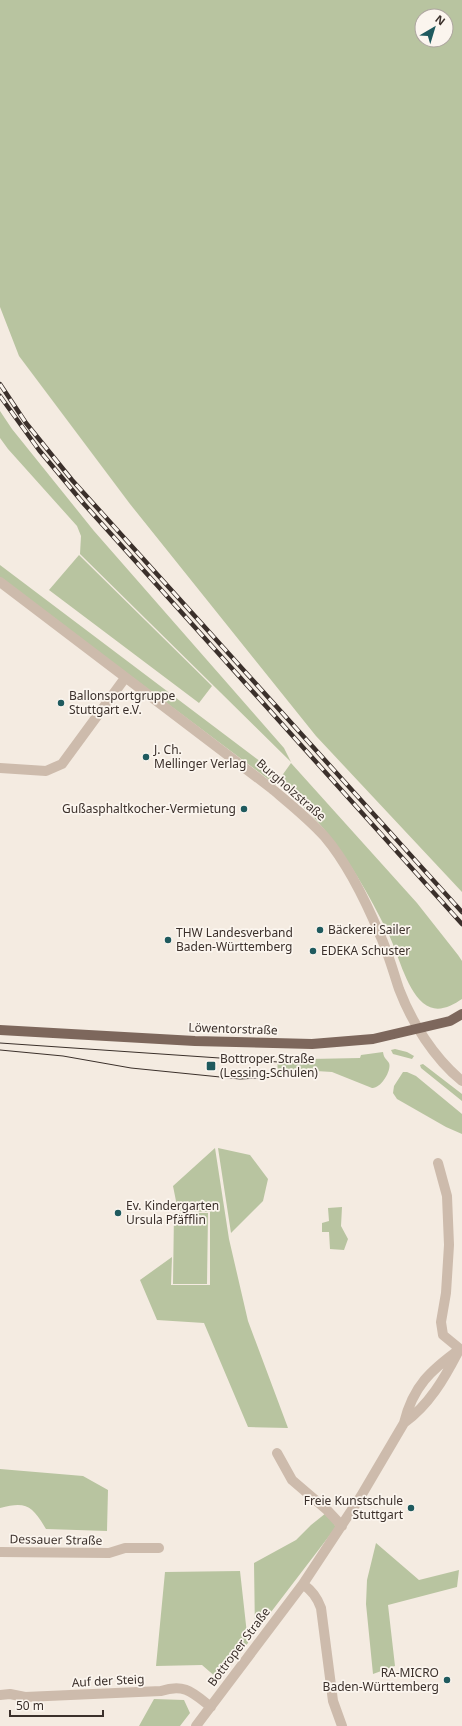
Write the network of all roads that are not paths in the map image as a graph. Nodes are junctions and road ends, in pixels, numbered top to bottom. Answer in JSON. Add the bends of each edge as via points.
{"nodes":[{"id":1,"x":0,"y":582,"type":"edge"},
{"id":2,"x":125,"y":678,"type":"junction"},
{"id":3,"x":0,"y":768,"type":"edge"},
{"id":4,"x":462,"y":1014,"type":"edge"},
{"id":5,"x":418,"y":1029,"type":"junction"},
{"id":6,"x":0,"y":1030,"type":"edge"},
{"id":7,"x":462,"y":1081,"type":"edge"},
{"id":8,"x":438,"y":1163,"type":"dead end"},
{"id":9,"x":461,"y":1348,"type":"edge"},
{"id":10,"x":404,"y":1423,"type":"junction"},
{"id":11,"x":277,"y":1453,"type":"dead end"},
{"id":12,"x":342,"y":1526,"type":"junction"},
{"id":13,"x":159,"y":1548,"type":"dead end"},
{"id":14,"x":0,"y":1552,"type":"edge"},
{"id":15,"x":303,"y":1584,"type":"junction"},
{"id":16,"x":0,"y":1695,"type":"edge"},
{"id":17,"x":210,"y":1707,"type":"junction"},
{"id":18,"x":196,"y":1726,"type":"edge"},
{"id":19,"x":342,"y":1726,"type":"edge"}],
"edges":[{"from":1,"to":2,"type":"street","name":"Burgholzstraße"},
{"from":2,"to":3,"type":"street","via":[[62,764],[46,771]]},
{"from":2,"to":5,"type":"street","name":"Burgholzstraße","via":[[271,788],[325,838],[357,888],[381,935],[400,991]]},
{"from":4,"to":5,"type":"main road","name":"Löwentorstraße","via":[[450,1021]]},
{"from":5,"to":6,"type":"main road","name":"Löwentorstraße","via":[[373,1039],[312,1044],[195,1041]]},
{"from":5,"to":7,"type":"street","via":[[444,1063]]},
{"from":8,"to":9,"type":"street","via":[[446,1196],[449,1245],[441,1322],[443,1335]]},
{"from":9,"to":10,"type":"street","name":"Bottroper Straße","via":[[433,1394],[417,1413]]},
{"from":9,"to":10,"type":"street","name":"Bottroper Straße","via":[[429,1373],[408,1407]]},
{"from":10,"to":12,"type":"street","name":"Bottroper Straße"},
{"from":11,"to":12,"type":"street","via":[[292,1480]]},
{"from":12,"to":15,"type":"street","name":"Bottroper Straße"},
{"from":13,"to":14,"type":"street","name":"Dessauer Straße","via":[[125,1548],[109,1553]]},
{"from":15,"to":17,"type":"street","name":"Bottroper Straße"},
{"from":15,"to":19,"type":"street","via":[[313,1593],[321,1608],[332,1693]]},
{"from":16,"to":17,"type":"street","name":"Auf der Steig","via":[[33,1697],[180,1688],[188,1689]]},
{"from":17,"to":18,"type":"street","name":"Bottroper Straße"}]}
